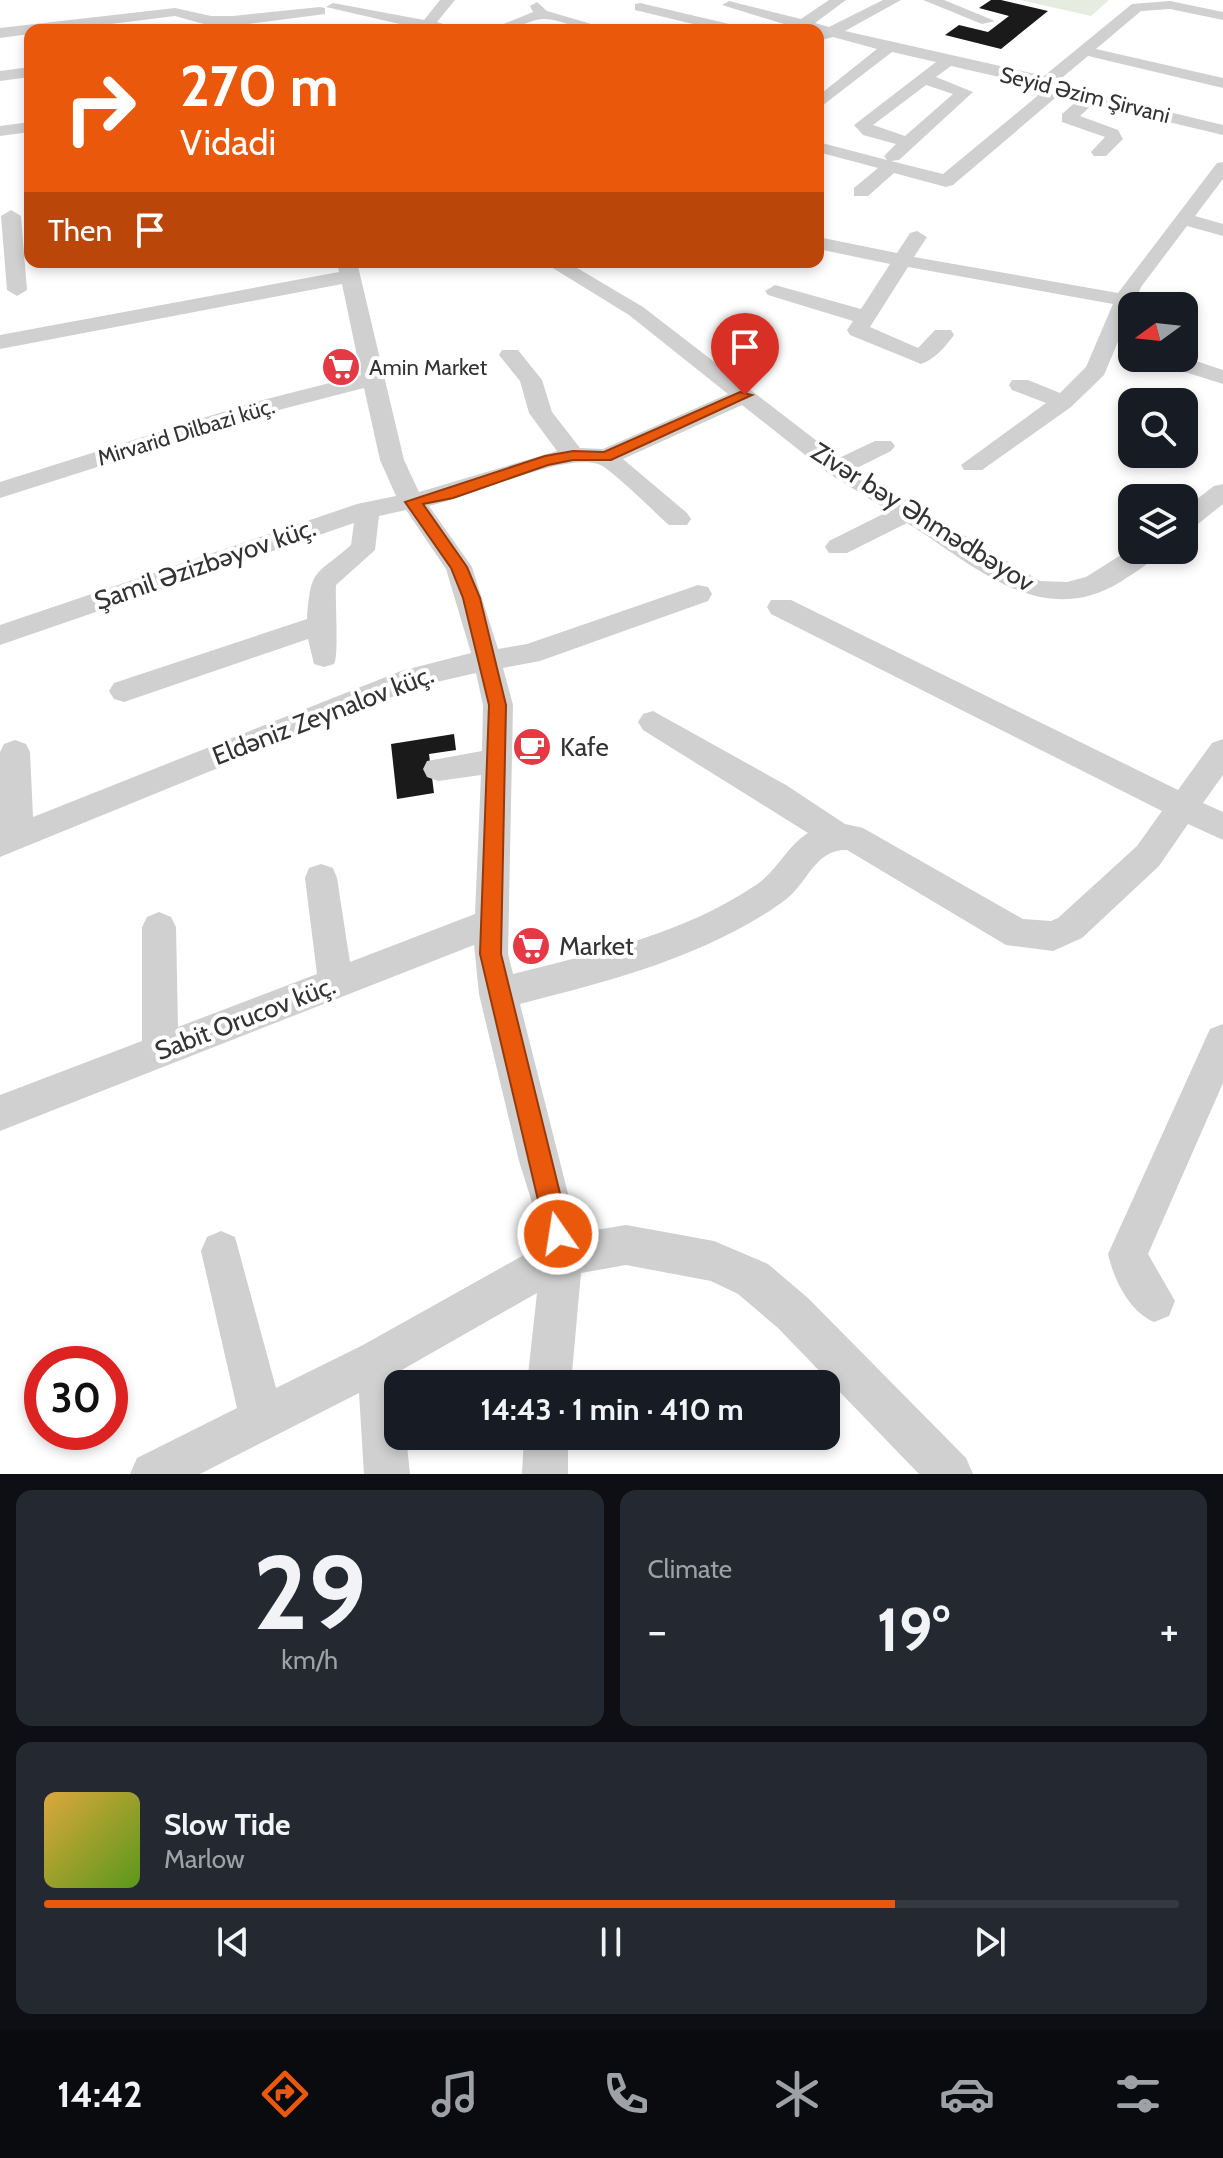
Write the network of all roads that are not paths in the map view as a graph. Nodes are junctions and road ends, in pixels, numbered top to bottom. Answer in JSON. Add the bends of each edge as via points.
{"nodes":[{"id":1,"x":353,"y":0,"type":"edge"},
{"id":2,"x":448,"y":0,"type":"edge"},
{"id":3,"x":520,"y":0,"type":"edge"},
{"id":4,"x":556,"y":0,"type":"edge"},
{"id":5,"x":839,"y":0,"type":"edge"},
{"id":6,"x":894,"y":0,"type":"edge"},
{"id":7,"x":930,"y":0,"type":"edge"},
{"id":8,"x":730,"y":2,"type":"edge"},
{"id":9,"x":1194,"y":4,"type":"edge"},
{"id":10,"x":174,"y":6,"type":"edge"},
{"id":11,"x":640,"y":7,"type":"dead end"},
{"id":12,"x":326,"y":9,"type":"junction"},
{"id":13,"x":539,"y":10,"type":"junction"},
{"id":14,"x":1223,"y":16,"type":"edge"},
{"id":15,"x":700,"y":21,"type":"junction"},
{"id":16,"x":987,"y":21,"type":"dead end"},
{"id":17,"x":794,"y":23,"type":"junction"},
{"id":18,"x":58,"y":24,"type":"edge"},
{"id":19,"x":225,"y":24,"type":"edge"},
{"id":20,"x":245,"y":24,"type":"edge"},
{"id":21,"x":319,"y":24,"type":"edge"},
{"id":22,"x":403,"y":24,"type":"edge"},
{"id":23,"x":427,"y":24,"type":"edge"},
{"id":24,"x":513,"y":24,"type":"edge"},
{"id":25,"x":584,"y":24,"type":"edge"},
{"id":26,"x":695,"y":24,"type":"edge"},
{"id":27,"x":712,"y":24,"type":"edge"},
{"id":28,"x":791,"y":24,"type":"edge"},
{"id":29,"x":24,"y":29,"type":"edge"},
{"id":30,"x":0,"y":33,"type":"edge"},
{"id":31,"x":824,"y":35,"type":"edge"},
{"id":32,"x":824,"y":35,"type":"edge"},
{"id":33,"x":889,"y":47,"type":"junction"},
{"id":34,"x":1086,"y":51,"type":"junction"},
{"id":35,"x":831,"y":53,"type":"edge"},
{"id":36,"x":947,"y":61,"type":"junction"},
{"id":37,"x":869,"y":62,"type":"junction"},
{"id":38,"x":24,"y":73,"type":"edge"},
{"id":39,"x":0,"y":76,"type":"edge"},
{"id":40,"x":923,"y":78,"type":"junction"},
{"id":41,"x":1223,"y":83,"type":"edge"},
{"id":42,"x":1052,"y":85,"type":"junction"},
{"id":43,"x":1090,"y":98,"type":"junction"},
{"id":44,"x":824,"y":99,"type":"edge"},
{"id":45,"x":24,"y":128,"type":"edge"},
{"id":46,"x":1223,"y":130,"type":"edge"},
{"id":47,"x":0,"y":131,"type":"edge"},
{"id":48,"x":908,"y":142,"type":"junction"},
{"id":49,"x":824,"y":149,"type":"edge"},
{"id":50,"x":1100,"y":152,"type":"dead end"},
{"id":51,"x":886,"y":166,"type":"junction"},
{"id":52,"x":1223,"y":167,"type":"edge"},
{"id":53,"x":861,"y":192,"type":"dead end"},
{"id":54,"x":14,"y":215,"type":"edge"},
{"id":55,"x":1182,"y":219,"type":"junction"},
{"id":56,"x":1223,"y":230,"type":"edge"},
{"id":57,"x":917,"y":237,"type":"dead end"},
{"id":58,"x":824,"y":244,"type":"edge"},
{"id":59,"x":903,"y":262,"type":"junction"},
{"id":60,"x":563,"y":268,"type":"edge"},
{"id":61,"x":348,"y":269,"type":"edge"},
{"id":62,"x":17,"y":290,"type":"dead end"},
{"id":63,"x":775,"y":291,"type":"dead end"},
{"id":64,"x":1129,"y":292,"type":"edge"},
{"id":65,"x":1118,"y":299,"type":"edge"},
{"id":66,"x":864,"y":317,"type":"junction"},
{"id":67,"x":1118,"y":318,"type":"edge"},
{"id":68,"x":943,"y":335,"type":"dead end"},
{"id":69,"x":0,"y":342,"type":"edge"},
{"id":70,"x":1109,"y":344,"type":"junction"},
{"id":71,"x":1118,"y":346,"type":"edge"},
{"id":72,"x":510,"y":355,"type":"dead end"},
{"id":73,"x":1198,"y":369,"type":"edge"},
{"id":74,"x":1223,"y":377,"type":"edge"},
{"id":75,"x":373,"y":379,"type":"junction"},
{"id":76,"x":1020,"y":385,"type":"dead end"},
{"id":77,"x":745,"y":395,"type":"junction"},
{"id":78,"x":1063,"y":402,"type":"junction"},
{"id":79,"x":883,"y":446,"type":"dead end"},
{"id":80,"x":573,"y":455,"type":"junction"},
{"id":81,"x":606,"y":457,"type":"junction"},
{"id":82,"x":973,"y":465,"type":"dead end"},
{"id":83,"x":837,"y":468,"type":"junction"},
{"id":84,"x":0,"y":490,"type":"edge"},
{"id":85,"x":1223,"y":492,"type":"edge"},
{"id":86,"x":413,"y":502,"type":"junction"},
{"id":87,"x":366,"y":510,"type":"junction"},
{"id":88,"x":1198,"y":511,"type":"edge"},
{"id":89,"x":906,"y":513,"type":"junction"},
{"id":90,"x":678,"y":519,"type":"dead end"},
{"id":91,"x":838,"y":547,"type":"dead end"},
{"id":92,"x":1126,"y":564,"type":"edge"},
{"id":93,"x":698,"y":594,"type":"dead end"},
{"id":94,"x":781,"y":607,"type":"dead end"},
{"id":95,"x":320,"y":626,"type":"junction"},
{"id":96,"x":0,"y":635,"type":"edge"},
{"id":97,"x":324,"y":657,"type":"dead end"},
{"id":98,"x":488,"y":661,"type":"junction"},
{"id":99,"x":124,"y":691,"type":"dead end"},
{"id":100,"x":653,"y":722,"type":"dead end"},
{"id":101,"x":1223,"y":751,"type":"edge"},
{"id":102,"x":15,"y":752,"type":"dead end"},
{"id":103,"x":498,"y":761,"type":"junction"},
{"id":104,"x":438,"y":769,"type":"dead end"},
{"id":105,"x":1183,"y":806,"type":"junction"},
{"id":106,"x":1223,"y":827,"type":"edge"},
{"id":107,"x":835,"y":834,"type":"junction"},
{"id":108,"x":9,"y":840,"type":"edge"},
{"id":109,"x":321,"y":878,"type":"dead end"},
{"id":110,"x":489,"y":924,"type":"junction"},
{"id":111,"x":159,"y":927,"type":"dead end"},
{"id":112,"x":336,"y":983,"type":"junction"},
{"id":113,"x":497,"y":994,"type":"junction"},
{"id":114,"x":160,"y":1051,"type":"junction"},
{"id":115,"x":1218,"y":1064,"type":"edge"},
{"id":116,"x":0,"y":1113,"type":"edge"},
{"id":117,"x":221,"y":1251,"type":"dead end"},
{"id":118,"x":562,"y":1256,"type":"junction"},
{"id":119,"x":1154,"y":1301,"type":"dead end"},
{"id":120,"x":378,"y":1360,"type":"junction"},
{"id":121,"x":550,"y":1370,"type":"edge"},
{"id":122,"x":262,"y":1419,"type":"junction"},
{"id":123,"x":546,"y":1450,"type":"edge"},
{"id":124,"x":153,"y":1474,"type":"edge"},
{"id":125,"x":387,"y":1474,"type":"edge"},
{"id":126,"x":545,"y":1474,"type":"edge"},
{"id":127,"x":950,"y":1474,"type":"edge"}],
"edges":[{"from":1,"to":12,"type":"street"},
{"from":2,"to":23,"type":"street"},
{"from":3,"to":13,"type":"street"},
{"from":4,"to":13,"type":"street"},
{"from":5,"to":17,"type":"street"},
{"from":6,"to":31,"type":"street"},
{"from":7,"to":16,"type":"street"},
{"from":8,"to":15,"type":"street"},
{"from":8,"to":17,"type":"street","name":"Seyid Əzim Şirvani"},
{"from":9,"to":14,"type":"street"},
{"from":9,"to":34,"type":"street","via":[[1137,7]]},
{"from":10,"to":18,"type":"street"},
{"from":10,"to":19,"type":"street"},
{"from":11,"to":15,"type":"street"},
{"from":12,"to":20,"type":"street"},
{"from":12,"to":21,"type":"street","via":[[317,17]]},
{"from":12,"to":22,"type":"street"},
{"from":13,"to":24,"type":"street"},
{"from":13,"to":25,"type":"street"},
{"from":15,"to":26,"type":"street"},
{"from":15,"to":27,"type":"street"},
{"from":17,"to":28,"type":"street"},
{"from":29,"to":30,"type":"street"},
{"from":32,"to":33,"type":"street","name":"Seyid Əzim Şirvani"},
{"from":33,"to":36,"type":"street","name":"Seyid Əzim Şirvani"},
{"from":33,"to":37,"type":"street"},
{"from":34,"to":41,"type":"street"},
{"from":34,"to":42,"type":"street"},
{"from":35,"to":37,"type":"street"},
{"from":36,"to":40,"type":"street"},
{"from":36,"to":42,"type":"street","name":"Seyid Əzim Şirvani"},
{"from":37,"to":44,"type":"street"},
{"from":38,"to":39,"type":"street"},
{"from":40,"to":48,"type":"street","name":"Seyid Əzim Şirvani","via":[[965,92]]},
{"from":40,"to":48,"type":"street","via":[[863,125]]},
{"from":42,"to":43,"type":"street","name":"Seyid Əzim Şirvani"},
{"from":42,"to":51,"type":"street","via":[[952,179],[940,181]]},
{"from":43,"to":46,"type":"street","name":"Seyid Əzim Şirvani"},
{"from":43,"to":50,"type":"street","via":[[1068,118],[1112,134],[1114,139]]},
{"from":45,"to":47,"type":"street"},
{"from":48,"to":51,"type":"street","name":"Seyid Əzim Şirvani"},
{"from":49,"to":51,"type":"street"},
{"from":51,"to":53,"type":"street","name":"Seyid Əzim Şirvani"},
{"from":52,"to":55,"type":"street"},
{"from":54,"to":62,"type":"street"},
{"from":55,"to":56,"type":"street"},
{"from":55,"to":64,"type":"street"},
{"from":57,"to":59,"type":"street"},
{"from":58,"to":59,"type":"street"},
{"from":59,"to":65,"type":"street"},
{"from":59,"to":66,"type":"street"},
{"from":60,"to":77,"type":"street","name":"Zivər bəy Əhmədbəyov","via":[[636,311]]},
{"from":61,"to":69,"type":"street"},
{"from":61,"to":75,"type":"street"},
{"from":63,"to":66,"type":"street"},
{"from":66,"to":68,"type":"street","via":[[858,326],[863,334],[914,356],[926,354]]},
{"from":67,"to":70,"type":"street"},
{"from":70,"to":71,"type":"street"},
{"from":70,"to":78,"type":"street","via":[[1096,370]]},
{"from":72,"to":80,"type":"street","via":[[531,380],[541,413]]},
{"from":73,"to":74,"type":"street"},
{"from":75,"to":84,"type":"street","name":"Mirvarid Dilbazi küç.","via":[[259,408]]},
{"from":75,"to":86,"type":"street","via":[[392,460]]},
{"from":76,"to":78,"type":"street"},
{"from":77,"to":81,"type":"street"},
{"from":77,"to":83,"type":"street","name":"Zivər bəy Əhmədbəyov"},
{"from":78,"to":82,"type":"street"},
{"from":79,"to":83,"type":"street"},
{"from":80,"to":81,"type":"street","name":"Şamil Əzizbəyov küç."},
{"from":80,"to":86,"type":"street","name":"Şamil Əzizbəyov küç."},
{"from":81,"to":90,"type":"street"},
{"from":83,"to":89,"type":"street","name":"Zivər bəy Əhmədbəyov"},
{"from":85,"to":88,"type":"street"},
{"from":86,"to":87,"type":"street","name":"Şamil Əzizbəyov küç."},
{"from":86,"to":98,"type":"street","via":[[459,567]]},
{"from":87,"to":95,"type":"street","via":[[370,537],[323,583]]},
{"from":87,"to":96,"type":"street","name":"Şamil Əzizbəyov küç."},
{"from":89,"to":91,"type":"street"},
{"from":89,"to":92,"type":"street","name":"Zivər bəy Əhmədbəyov","via":[[1017,581],[1050,592],[1091,588]]},
{"from":93,"to":98,"type":"street","name":"Eldəniz Zeynalov küç.","via":[[596,633]]},
{"from":94,"to":105,"type":"street"},
{"from":95,"to":97,"type":"street"},
{"from":95,"to":99,"type":"street"},
{"from":98,"to":103,"type":"street","via":[[498,705]]},
{"from":98,"to":108,"type":"street","name":"Eldəniz Zeynalov küç.","via":[[321,700]]},
{"from":100,"to":107,"type":"street"},
{"from":101,"to":105,"type":"street"},
{"from":102,"to":108,"type":"street"},
{"from":103,"to":104,"type":"street"},
{"from":103,"to":110,"type":"street"},
{"from":105,"to":106,"type":"street"},
{"from":105,"to":107,"type":"street","via":[[1120,886],[1053,936],[1018,934],[852,837]]},
{"from":107,"to":113,"type":"street","via":[[812,846],[772,891],[709,930],[658,950]]},
{"from":109,"to":112,"type":"street"},
{"from":110,"to":112,"type":"street","name":"Sabit Orucov küç."},
{"from":110,"to":113,"type":"street"},
{"from":111,"to":114,"type":"street"},
{"from":112,"to":114,"type":"street","name":"Sabit Orucov küç."},
{"from":113,"to":118,"type":"street"},
{"from":114,"to":116,"type":"street","name":"Sabit Orucov küç."},
{"from":115,"to":119,"type":"street","via":[[1128,1254]]},
{"from":117,"to":122,"type":"street"},
{"from":118,"to":120,"type":"street"},
{"from":118,"to":121,"type":"street"},
{"from":118,"to":127,"type":"street","via":[[626,1245],[735,1268],[793,1313]]},
{"from":120,"to":122,"type":"street"},
{"from":120,"to":125,"type":"street"},
{"from":122,"to":124,"type":"street"},
{"from":123,"to":126,"type":"street"}]}
